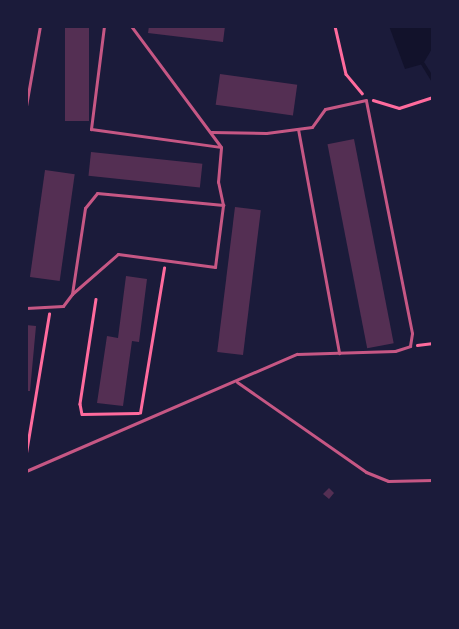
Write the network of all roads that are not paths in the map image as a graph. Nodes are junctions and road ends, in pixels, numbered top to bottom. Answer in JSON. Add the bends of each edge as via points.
{"nodes":[{"id":1,"x":40,"y":26,"type":"edge"},
{"id":2,"x":104,"y":26,"type":"edge"},
{"id":3,"x":131,"y":26,"type":"edge"},
{"id":4,"x":26,"y":106,"type":"edge"},
{"id":5,"x":298,"y":129,"type":"junction"},
{"id":6,"x":211,"y":132,"type":"junction"},
{"id":7,"x":220,"y":147,"type":"junction"},
{"id":8,"x":223,"y":205,"type":"junction"},
{"id":9,"x":72,"y":294,"type":"junction"},
{"id":10,"x":26,"y":308,"type":"edge"},
{"id":11,"x":338,"y":352,"type":"junction"},
{"id":12,"x":237,"y":382,"type":"junction"},
{"id":13,"x":26,"y":470,"type":"edge"},
{"id":14,"x":433,"y":480,"type":"edge"}],
"edges":[{"from":1,"to":4,"type":"lane"},
{"from":2,"to":7,"type":"lane","via":[[91,129]]},
{"from":3,"to":6,"type":"lane"},
{"from":5,"to":6,"type":"lane"},
{"from":5,"to":11,"type":"lane"},
{"from":5,"to":11,"type":"lane","via":[[312,127],[325,109],[366,100],[412,333],[410,346],[395,351]]},
{"from":6,"to":7,"type":"lane"},
{"from":7,"to":8,"type":"lane","via":[[218,182]]},
{"from":8,"to":9,"type":"lane","via":[[215,267],[118,254]]},
{"from":8,"to":9,"type":"lane","via":[[97,193],[85,208]]},
{"from":9,"to":10,"type":"lane","via":[[63,306]]},
{"from":11,"to":12,"type":"lane","via":[[297,354]]},
{"from":12,"to":13,"type":"lane"},
{"from":12,"to":14,"type":"lane","via":[[366,472],[388,481]]}]}
